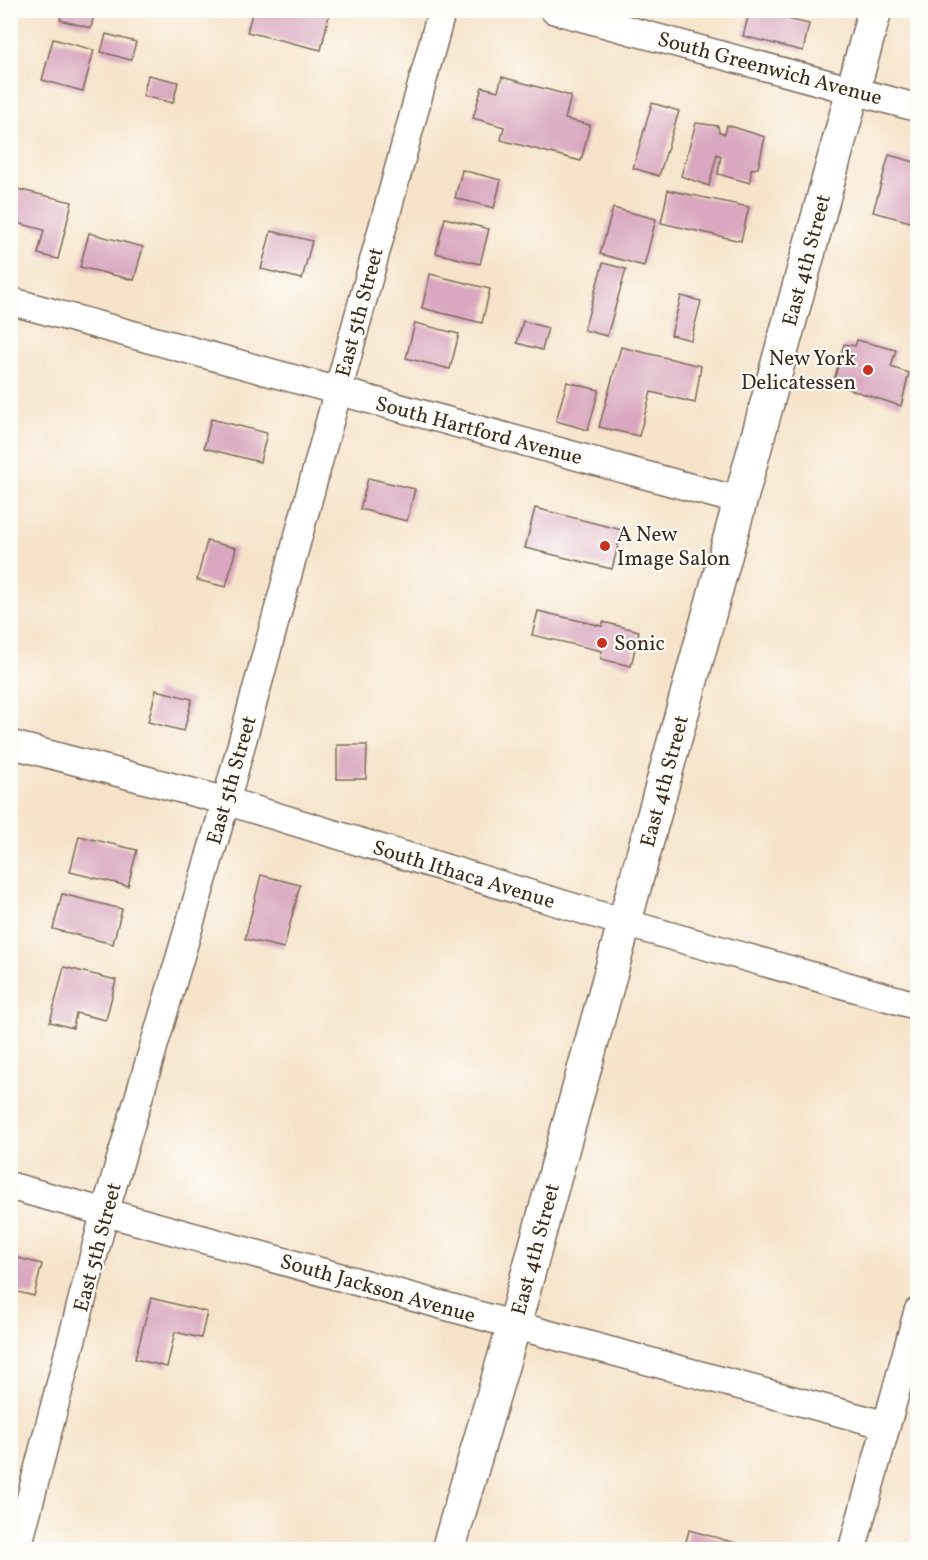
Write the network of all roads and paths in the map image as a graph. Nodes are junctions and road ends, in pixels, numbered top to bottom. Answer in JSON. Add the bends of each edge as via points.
{"nodes":[{"id":1,"x":442,"y":10,"type":"edge"},
{"id":2,"x":554,"y":10,"type":"edge"},
{"id":3,"x":875,"y":10,"type":"edge"},
{"id":4,"x":853,"y":90,"type":"junction"},
{"id":5,"x":918,"y":108,"type":"edge"},
{"id":6,"x":10,"y":302,"type":"edge"},
{"id":7,"x":337,"y":392,"type":"junction"},
{"id":8,"x":740,"y":501,"type":"junction"},
{"id":9,"x":10,"y":744,"type":"edge"},
{"id":10,"x":226,"y":801,"type":"junction"},
{"id":11,"x":625,"y":922,"type":"junction"},
{"id":12,"x":918,"y":1006,"type":"edge"},
{"id":13,"x":10,"y":1186,"type":"edge"},
{"id":14,"x":105,"y":1212,"type":"junction"},
{"id":15,"x":918,"y":1311,"type":"edge"},
{"id":16,"x":514,"y":1325,"type":"junction"},
{"id":17,"x":886,"y":1425,"type":"junction"},
{"id":18,"x":17,"y":1550,"type":"edge"},
{"id":19,"x":448,"y":1550,"type":"edge"},
{"id":20,"x":852,"y":1550,"type":"edge"}],
"edges":[{"from":1,"to":7,"type":"street","name":"East 5th Street"},
{"from":2,"to":4,"type":"street","name":"South Greenwich Avenue"},
{"from":3,"to":4,"type":"street","name":"East 4th Street"},
{"from":4,"to":5,"type":"street","name":"South Greenwich Avenue"},
{"from":4,"to":8,"type":"street","name":"East 4th Street"},
{"from":6,"to":7,"type":"street","name":"South Hartford Avenue"},
{"from":7,"to":8,"type":"street","name":"South Hartford Avenue"},
{"from":7,"to":10,"type":"street","name":"East 5th Street"},
{"from":8,"to":11,"type":"street","name":"East 4th Street"},
{"from":9,"to":10,"type":"street","name":"South Ithaca Avenue"},
{"from":10,"to":11,"type":"street","name":"South Ithaca Avenue"},
{"from":10,"to":14,"type":"street","name":"East 5th Street"},
{"from":11,"to":12,"type":"street","name":"South Ithaca Avenue"},
{"from":11,"to":16,"type":"street","name":"East 4th Street"},
{"from":13,"to":14,"type":"street","name":"South Jackson Avenue"},
{"from":14,"to":16,"type":"street","name":"South Jackson Avenue"},
{"from":14,"to":18,"type":"street","name":"East 5th Street"},
{"from":15,"to":17,"type":"street"},
{"from":16,"to":17,"type":"street","name":"South Jackson Avenue"},
{"from":16,"to":19,"type":"street","name":"East 4th Street"},
{"from":17,"to":20,"type":"street"}]}
